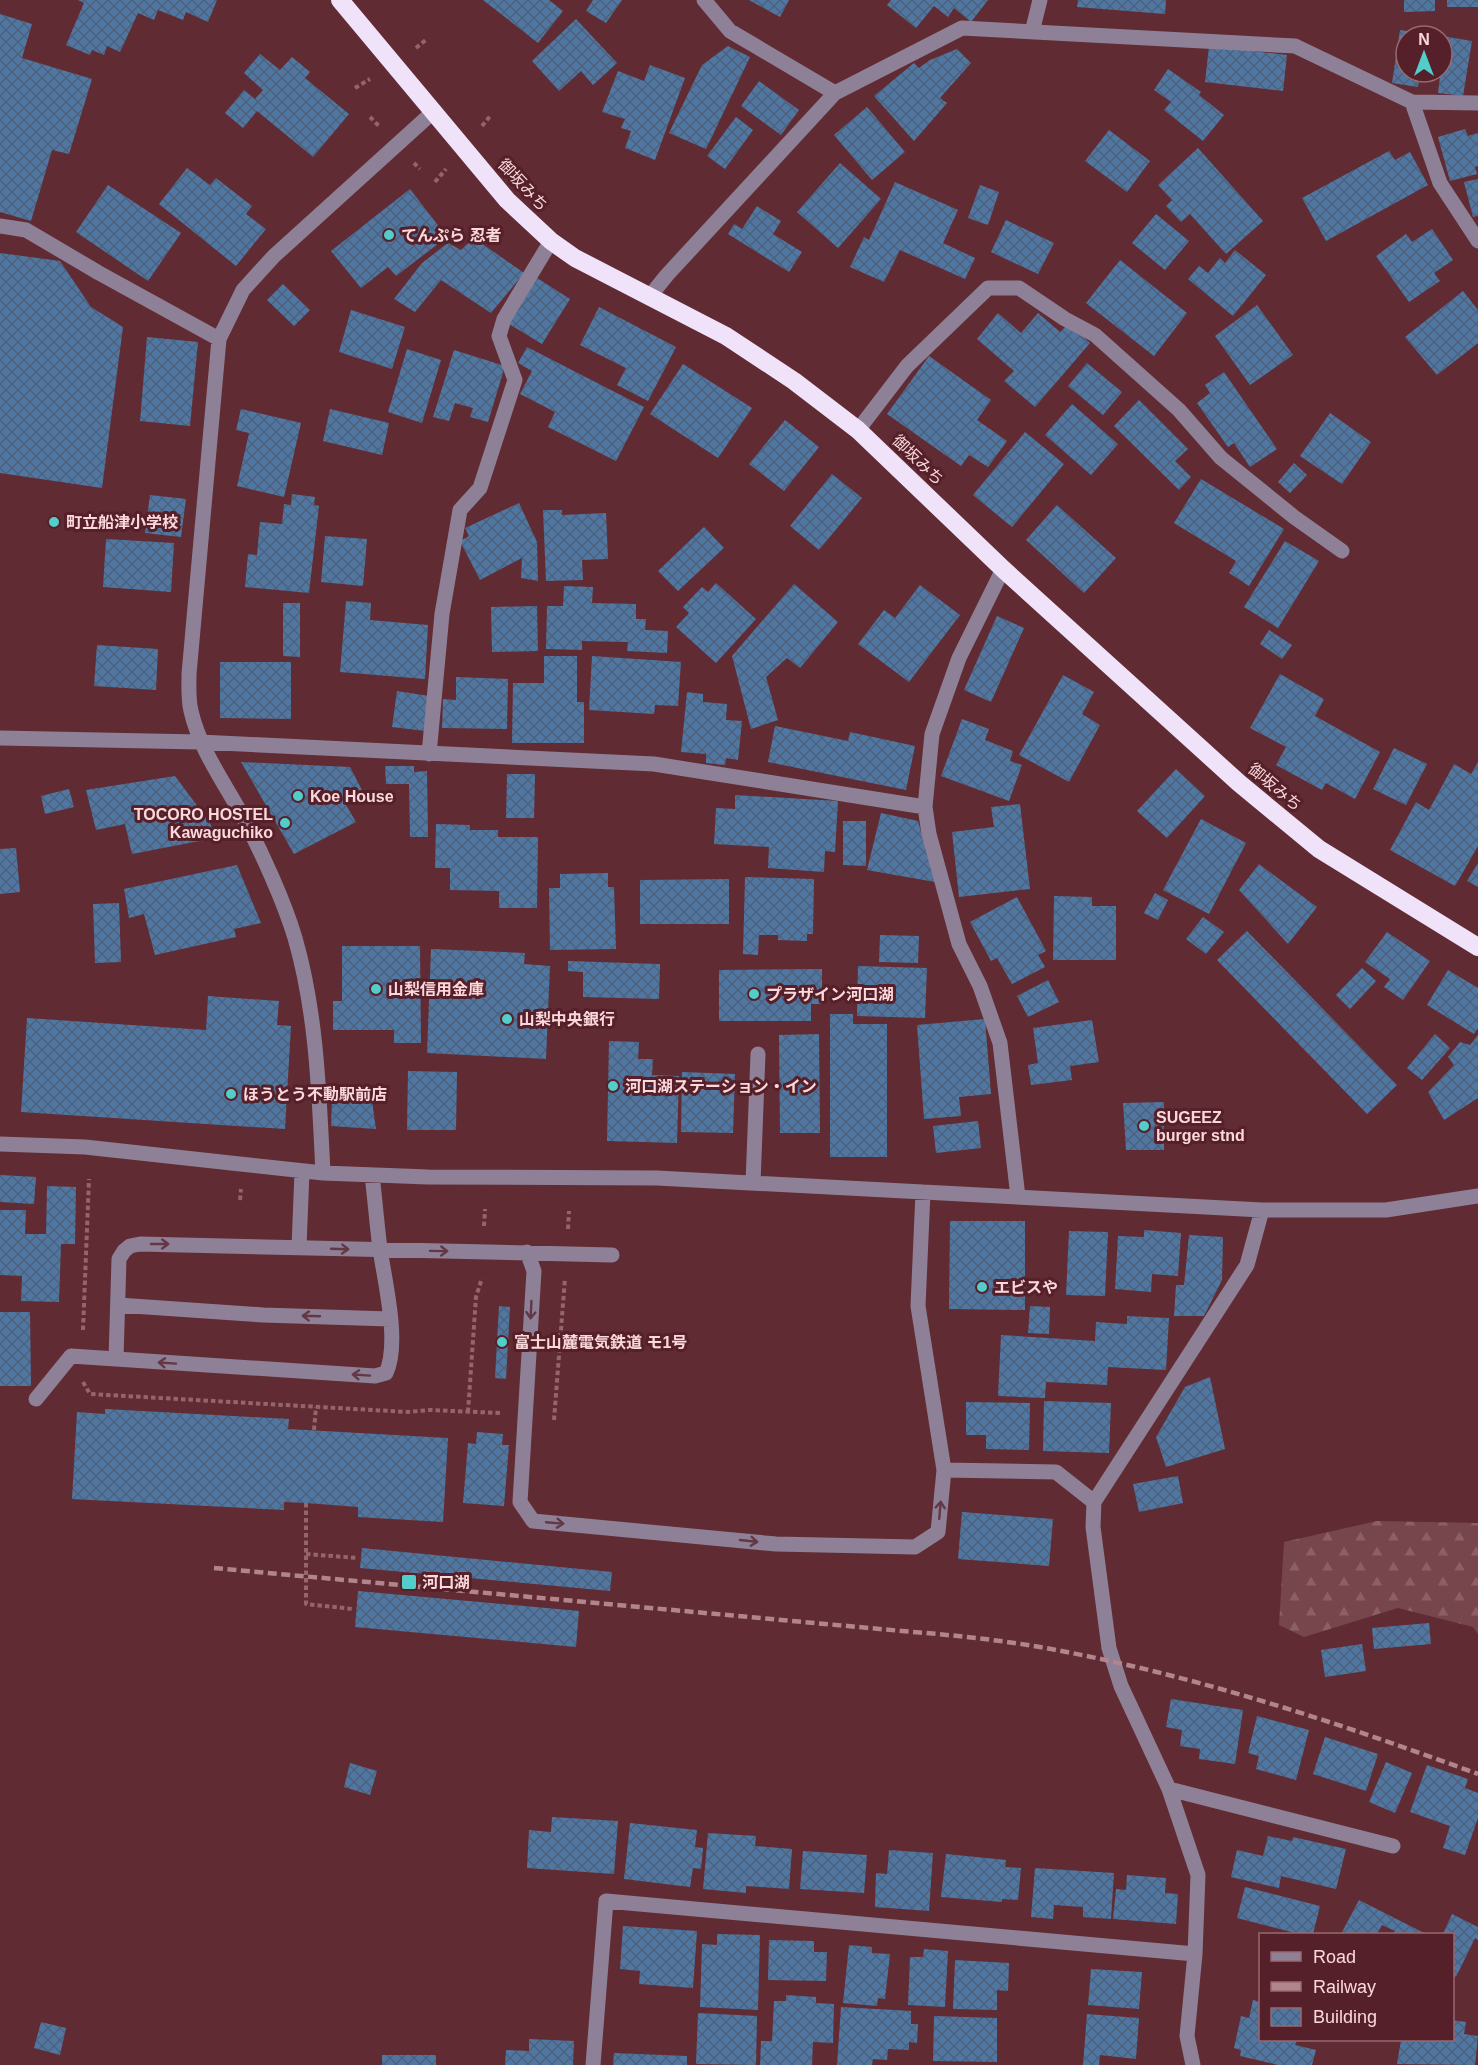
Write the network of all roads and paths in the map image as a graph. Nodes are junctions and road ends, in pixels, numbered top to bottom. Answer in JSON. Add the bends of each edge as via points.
{"nodes":[{"id":1,"x":340,"y":0,"type":"edge"},
{"id":2,"x":704,"y":0,"type":"edge"},
{"id":3,"x":1040,"y":0,"type":"edge"},
{"id":4,"x":1032,"y":32,"type":"junction"},
{"id":5,"x":836,"y":93,"type":"junction"},
{"id":6,"x":1412,"y":102,"type":"junction"},
{"id":7,"x":1478,"y":103,"type":"edge"},
{"id":8,"x":434,"y":112,"type":"junction"},
{"id":9,"x":0,"y":226,"type":"edge"},
{"id":10,"x":551,"y":241,"type":"junction"},
{"id":11,"x":1478,"y":241,"type":"edge"},
{"id":12,"x":650,"y":296,"type":"junction"},
{"id":13,"x":219,"y":339,"type":"junction"},
{"id":14,"x":858,"y":430,"type":"junction"},
{"id":15,"x":1342,"y":551,"type":"dead end"},
{"id":16,"x":1003,"y":569,"type":"junction"},
{"id":17,"x":0,"y":738,"type":"edge"},
{"id":18,"x":200,"y":742,"type":"junction"},
{"id":19,"x":429,"y":754,"type":"junction"},
{"id":20,"x":925,"y":807,"type":"junction"},
{"id":21,"x":1478,"y":948,"type":"edge"},
{"id":22,"x":758,"y":1054,"type":"dead end"},
{"id":23,"x":0,"y":1144,"type":"edge"},
{"id":24,"x":302,"y":1172,"type":"junction"},
{"id":25,"x":323,"y":1173,"type":"junction"},
{"id":26,"x":372,"y":1175,"type":"junction"},
{"id":27,"x":753,"y":1183,"type":"junction"},
{"id":28,"x":923,"y":1192,"type":"junction"},
{"id":29,"x":1478,"y":1196,"type":"edge"},
{"id":30,"x":1018,"y":1197,"type":"junction"},
{"id":31,"x":485,"y":1209,"type":"dead end"},
{"id":32,"x":1262,"y":1210,"type":"junction"},
{"id":33,"x":569,"y":1211,"type":"dead end"},
{"id":34,"x":299,"y":1247,"type":"junction"},
{"id":35,"x":381,"y":1250,"type":"junction"},
{"id":36,"x":484,"y":1252,"type":"junction"},
{"id":37,"x":527,"y":1252,"type":"junction"},
{"id":38,"x":567,"y":1254,"type":"junction"},
{"id":39,"x":612,"y":1256,"type":"dead end"},
{"id":40,"x":118,"y":1305,"type":"junction"},
{"id":41,"x":390,"y":1320,"type":"junction"},
{"id":42,"x":116,"y":1359,"type":"junction"},
{"id":43,"x":36,"y":1399,"type":"dead end"},
{"id":44,"x":316,"y":1407,"type":"dead end"},
{"id":45,"x":468,"y":1412,"type":"dead end"},
{"id":46,"x":554,"y":1428,"type":"dead end"},
{"id":47,"x":314,"y":1430,"type":"dead end"},
{"id":48,"x":944,"y":1470,"type":"junction"},
{"id":49,"x":1094,"y":1502,"type":"junction"},
{"id":50,"x":306,"y":1503,"type":"dead end"},
{"id":51,"x":306,"y":1554,"type":"junction"},
{"id":52,"x":358,"y":1558,"type":"dead end"},
{"id":53,"x":353,"y":1609,"type":"dead end"},
{"id":54,"x":1169,"y":1789,"type":"junction"},
{"id":55,"x":1393,"y":1846,"type":"dead end"},
{"id":56,"x":1195,"y":1954,"type":"junction"},
{"id":57,"x":593,"y":2065,"type":"edge"},
{"id":58,"x":1193,"y":2065,"type":"edge"}],
"edges":[{"from":1,"to":8,"type":"highway","name":"御坂みち"},
{"from":2,"to":5,"type":"street","via":[[730,31]]},
{"from":3,"to":4,"type":"street"},
{"from":4,"to":5,"type":"street","via":[[962,28]]},
{"from":4,"to":6,"type":"street","via":[[1295,46]]},
{"from":5,"to":12,"type":"street"},
{"from":6,"to":7,"type":"street"},
{"from":6,"to":11,"type":"street","via":[[1440,183]]},
{"from":8,"to":10,"type":"highway","name":"御坂みち","via":[[507,200]]},
{"from":8,"to":13,"type":"street","via":[[274,256],[243,290]]},
{"from":9,"to":13,"type":"street","via":[[26,231]]},
{"from":10,"to":12,"type":"highway","name":"御坂みち","via":[[575,258]]},
{"from":10,"to":19,"type":"street","via":[[504,319],[499,336],[515,380],[480,488],[460,510],[442,614]]},
{"from":12,"to":14,"type":"highway","name":"御坂みち","via":[[726,336]]},
{"from":13,"to":18,"type":"street","via":[[189,674],[190,709]]},
{"from":14,"to":15,"type":"street","via":[[907,366],[988,288],[1019,288],[1095,335],[1179,411],[1221,458]]},
{"from":14,"to":16,"type":"highway","name":"御坂みち"},
{"from":16,"to":20,"type":"street","via":[[959,658],[932,734]]},
{"from":16,"to":21,"type":"highway","name":"御坂みち","via":[[1239,783],[1319,849]]},
{"from":17,"to":18,"type":"street"},
{"from":18,"to":19,"type":"street"},
{"from":18,"to":25,"type":"street","via":[[244,819],[295,938],[319,1074]]},
{"from":19,"to":20,"type":"street","via":[[654,764]]},
{"from":20,"to":30,"type":"street","via":[[959,944],[980,986],[1000,1043]]},
{"from":22,"to":27,"type":"street"},
{"from":23,"to":24,"type":"street","via":[[85,1147]]},
{"from":24,"to":25,"type":"street"},
{"from":24,"to":34,"type":"street"},
{"from":25,"to":26,"type":"street"},
{"from":26,"to":27,"type":"street"},
{"from":26,"to":35,"type":"street"},
{"from":27,"to":28,"type":"street"},
{"from":28,"to":30,"type":"street"},
{"from":28,"to":48,"type":"street","via":[[918,1306]]},
{"from":29,"to":32,"type":"street","via":[[1386,1210]]},
{"from":30,"to":32,"type":"street"},
{"from":31,"to":36,"type":"path"},
{"from":32,"to":49,"type":"street","via":[[1247,1264]]},
{"from":33,"to":38,"type":"path"},
{"from":34,"to":35,"type":"street","one_way":true},
{"from":40,"to":34,"type":"street","one_way":true,"via":[[119,1259],[130,1246]]},
{"from":35,"to":36,"type":"street","one_way":true},
{"from":35,"to":41,"type":"street"},
{"from":36,"to":37,"type":"street"},
{"from":36,"to":45,"type":"path","via":[[484,1273],[476,1297]]},
{"from":37,"to":38,"type":"street"},
{"from":37,"to":48,"type":"street","one_way":true,"via":[[534,1271],[520,1503],[533,1521],[776,1544],[915,1546],[938,1532]]},
{"from":38,"to":39,"type":"street"},
{"from":38,"to":46,"type":"path"},
{"from":41,"to":40,"type":"street","one_way":true},
{"from":40,"to":42,"type":"street"},
{"from":41,"to":42,"type":"street","one_way":true,"via":[[390,1364],[386,1373],[375,1376]]},
{"from":42,"to":43,"type":"street","via":[[71,1356]]},
{"from":44,"to":47,"type":"path"},
{"from":48,"to":49,"type":"street","via":[[1056,1472]]},
{"from":49,"to":54,"type":"street","via":[[1093,1527],[1110,1655]]},
{"from":50,"to":51,"type":"path"},
{"from":51,"to":52,"type":"path"},
{"from":51,"to":53,"type":"path","via":[[306,1604]]},
{"from":54,"to":55,"type":"street"},
{"from":54,"to":56,"type":"street","via":[[1198,1875]]},
{"from":56,"to":57,"type":"street","via":[[606,1901]]},
{"from":56,"to":58,"type":"street","via":[[1187,2036]]}]}
